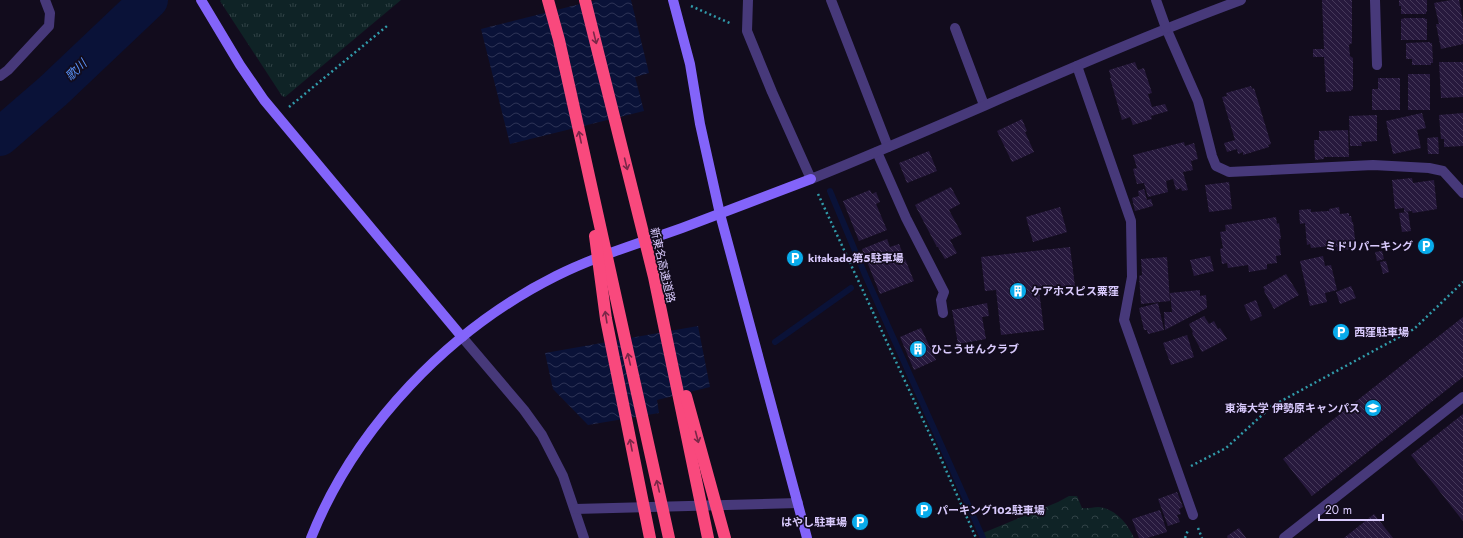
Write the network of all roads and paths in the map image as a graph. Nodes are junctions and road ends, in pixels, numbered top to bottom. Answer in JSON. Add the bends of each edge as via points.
{"nodes":[{"id":1,"x":45,"y":0,"type":"edge"},
{"id":2,"x":200,"y":0,"type":"edge"},
{"id":3,"x":548,"y":0,"type":"edge"},
{"id":4,"x":585,"y":0,"type":"edge"},
{"id":5,"x":673,"y":0,"type":"edge"},
{"id":6,"x":748,"y":0,"type":"edge"},
{"id":7,"x":831,"y":0,"type":"edge"},
{"id":8,"x":1156,"y":0,"type":"edge"},
{"id":9,"x":1241,"y":0,"type":"edge"},
{"id":10,"x":1375,"y":0,"type":"edge"},
{"id":11,"x":691,"y":6,"type":"dead end"},
{"id":12,"x":387,"y":26,"type":"dead end"},
{"id":13,"x":955,"y":28,"type":"dead end"},
{"id":14,"x":1166,"y":28,"type":"junction"},
{"id":15,"x":747,"y":31,"type":"junction"},
{"id":16,"x":1077,"y":66,"type":"junction"},
{"id":17,"x":1377,"y":66,"type":"dead end"},
{"id":18,"x":0,"y":76,"type":"edge"},
{"id":19,"x":984,"y":106,"type":"junction"},
{"id":20,"x":278,"y":116,"type":"junction"},
{"id":21,"x":888,"y":148,"type":"junction"},
{"id":22,"x":876,"y":152,"type":"junction"},
{"id":23,"x":584,"y":155,"type":"junction"},
{"id":24,"x":811,"y":179,"type":"junction"},
{"id":25,"x":1463,"y":193,"type":"edge"},
{"id":26,"x":720,"y":214,"type":"junction"},
{"id":27,"x":654,"y":277,"type":"junction"},
{"id":28,"x":1463,"y":282,"type":"edge"},
{"id":29,"x":943,"y":313,"type":"dead end"},
{"id":30,"x":462,"y":337,"type":"junction"},
{"id":31,"x":1463,"y":397,"type":"edge"},
{"id":32,"x":1179,"y":473,"type":"junction"},
{"id":33,"x":798,"y":503,"type":"junction"},
{"id":34,"x":575,"y":509,"type":"junction"},
{"id":35,"x":1194,"y":515,"type":"dead end"},
{"id":36,"x":311,"y":538,"type":"edge"},
{"id":37,"x":584,"y":538,"type":"edge"},
{"id":38,"x":650,"y":538,"type":"edge"},
{"id":39,"x":669,"y":538,"type":"edge"},
{"id":40,"x":708,"y":538,"type":"edge"},
{"id":41,"x":725,"y":538,"type":"edge"},
{"id":42,"x":807,"y":538,"type":"edge"},
{"id":43,"x":976,"y":538,"type":"edge"},
{"id":44,"x":1284,"y":538,"type":"edge"}],
"edges":[{"from":1,"to":18,"type":"street","via":[[50,13],[49,26]]},
{"from":2,"to":20,"type":"street","via":[[240,66]]},
{"from":23,"to":3,"type":"highway","one_way":true,"bridge":true},
{"from":4,"to":27,"type":"highway","name":"新東名高速道路","one_way":true,"bridge":true},
{"from":5,"to":26,"type":"street","via":[[690,64]]},
{"from":6,"to":15,"type":"street"},
{"from":7,"to":21,"type":"street"},
{"from":8,"to":14,"type":"street"},
{"from":9,"to":14,"type":"street"},
{"from":10,"to":17,"type":"street"},
{"from":11,"to":15,"type":"path"},
{"from":12,"to":20,"type":"path"},
{"from":13,"to":19,"type":"street"},
{"from":14,"to":16,"type":"street"},
{"from":14,"to":25,"type":"street","via":[[1198,101],[1216,166],[1229,172],[1373,165],[1428,168],[1443,172]]},
{"from":15,"to":24,"type":"street"},
{"from":16,"to":19,"type":"street"},
{"from":16,"to":32,"type":"street","via":[[1131,221],[1132,277],[1124,320]]},
{"from":19,"to":21,"type":"street"},
{"from":20,"to":30,"type":"street"},
{"from":21,"to":22,"type":"street"},
{"from":22,"to":24,"type":"street"},
{"from":22,"to":29,"type":"street","via":[[944,292],[941,300]]},
{"from":38,"to":23,"type":"highway","one_way":true,"bridge":true,"via":[[606,318]]},
{"from":39,"to":23,"type":"highway","one_way":true,"bridge":true},
{"from":24,"to":26,"type":"street"},
{"from":24,"to":43,"type":"path"},
{"from":26,"to":30,"type":"street","via":[[600,257],[556,276],[512,301]]},
{"from":26,"to":33,"type":"street"},
{"from":27,"to":40,"type":"highway","name":"新東名高速道路","bridge":true},
{"from":27,"to":41,"type":"highway","one_way":true,"bridge":true},
{"from":28,"to":32,"type":"path","via":[[1414,329],[1272,406],[1226,448]]},
{"from":30,"to":34,"type":"street","via":[[542,435],[563,476]]},
{"from":30,"to":36,"type":"street","via":[[419,375],[389,409],[335,489]]},
{"from":31,"to":44,"type":"street"},
{"from":32,"to":35,"type":"street"},
{"from":33,"to":34,"type":"street"},
{"from":33,"to":42,"type":"street"},
{"from":34,"to":37,"type":"street"}]}
